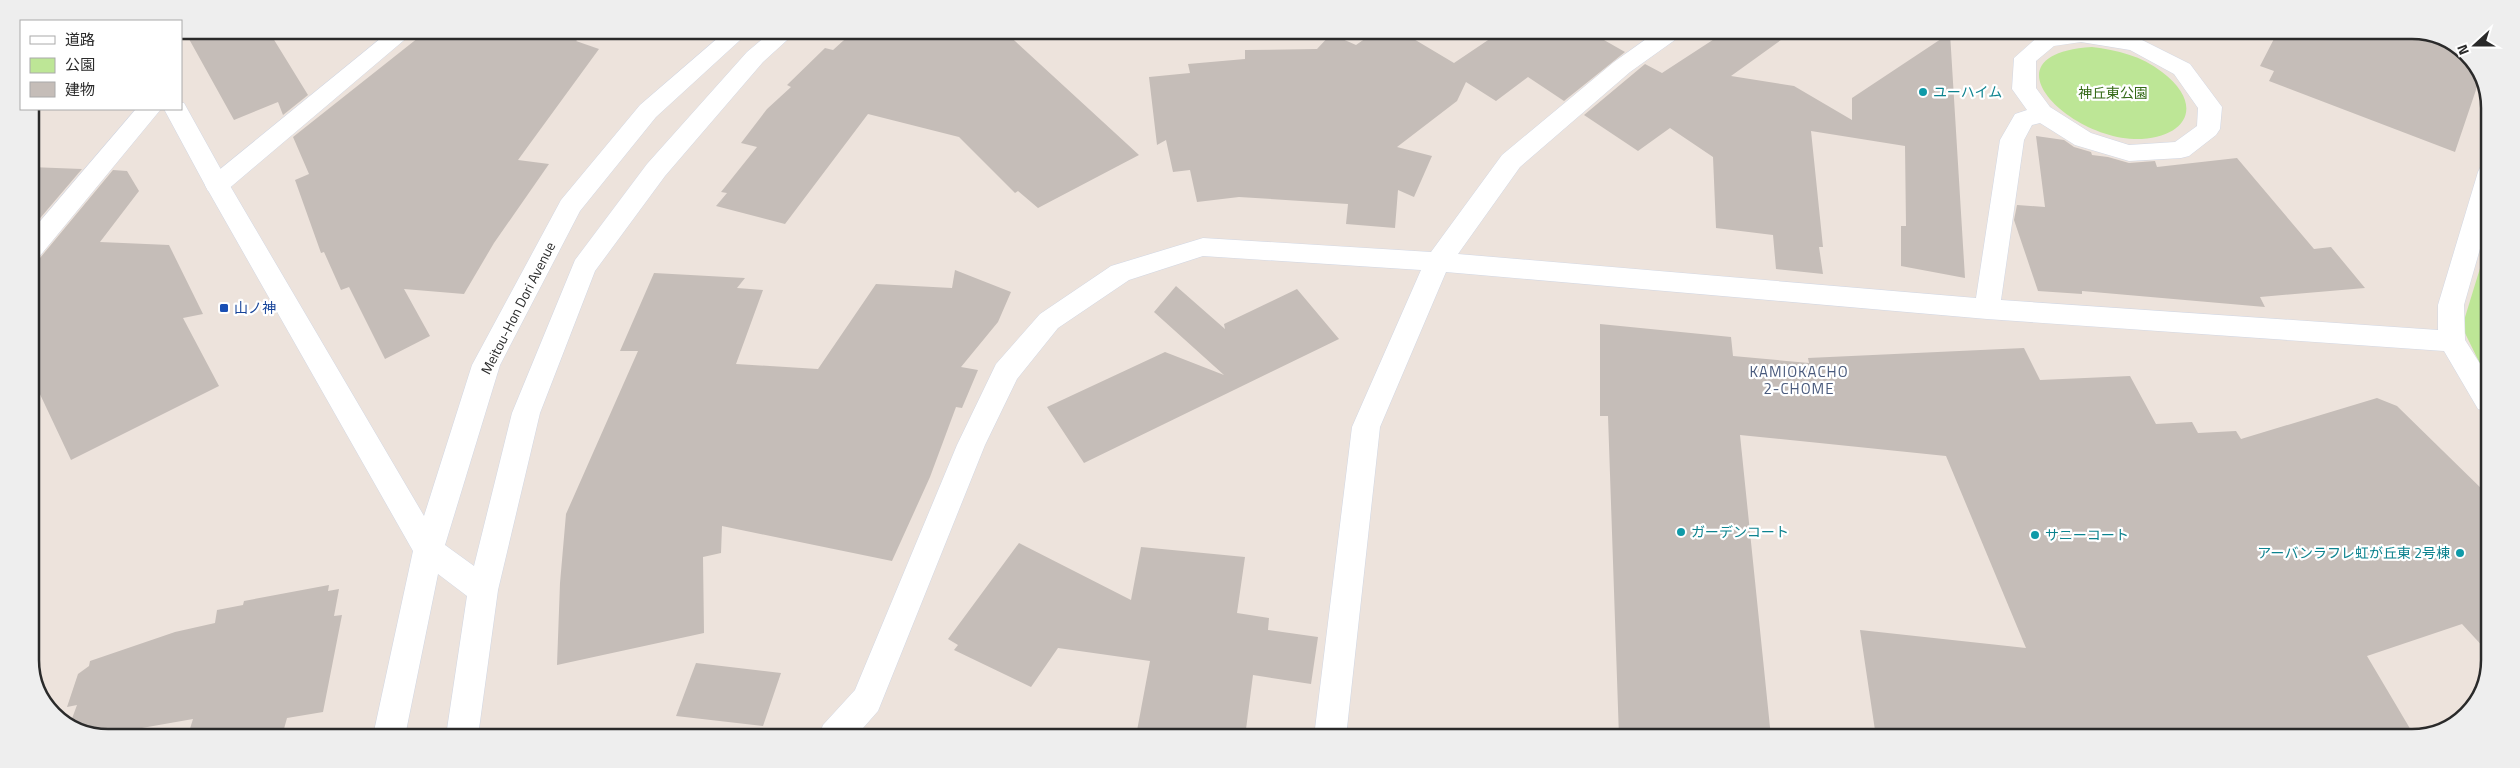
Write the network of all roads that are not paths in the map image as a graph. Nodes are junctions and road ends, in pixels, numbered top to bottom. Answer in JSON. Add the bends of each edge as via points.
{"nodes":[{"id":1,"x":394,"y":39,"type":"edge"},
{"id":2,"x":730,"y":39,"type":"edge"},
{"id":3,"x":776,"y":39,"type":"edge"},
{"id":4,"x":1661,"y":39,"type":"edge"},
{"id":5,"x":2055,"y":39,"type":"edge"},
{"id":6,"x":2105,"y":39,"type":"edge"},
{"id":7,"x":148,"y":110,"type":"edge"},
{"id":8,"x":177,"y":110,"type":"edge"},
{"id":9,"x":2042,"y":112,"type":"junction"},
{"id":10,"x":216,"y":185,"type":"junction"},
{"id":11,"x":2481,"y":204,"type":"edge"},
{"id":12,"x":39,"y":239,"type":"edge"},
{"id":13,"x":1438,"y":262,"type":"junction"},
{"id":14,"x":1987,"y":308,"type":"junction"},
{"id":15,"x":2452,"y":341,"type":"junction"},
{"id":16,"x":2481,"y":389,"type":"edge"},
{"id":17,"x":428,"y":550,"type":"junction"},
{"id":18,"x":483,"y":590,"type":"junction"},
{"id":19,"x":390,"y":729,"type":"edge"},
{"id":20,"x":463,"y":729,"type":"edge"},
{"id":21,"x":841,"y":729,"type":"edge"},
{"id":22,"x":1331,"y":729,"type":"edge"}],
"edges":[{"from":1,"to":10,"type":"street"},
{"from":2,"to":17,"type":"street","name":"Meitou-Hon Dori Avenue","via":[[648,110],[570,206],[486,365]]},
{"from":3,"to":18,"type":"street","via":[[755,57],[656,170],[584,267],[526,413]]},
{"from":4,"to":13,"type":"street","via":[[1622,67],[1510,161]]},
{"from":5,"to":9,"type":"street","via":[[2048,40],[2025,58],[2024,89]]},
{"from":6,"to":9,"type":"street","via":[[2136,44],[2182,69],[2210,107],[2208,129],[2181,150],[2129,153],[2083,139]]},
{"from":7,"to":12,"type":"street"},
{"from":8,"to":10,"type":"street"},
{"from":9,"to":14,"type":"street","via":[[2023,120],[2012,140]]},
{"from":10,"to":17,"type":"street"},
{"from":11,"to":15,"type":"street","via":[[2452,306]]},
{"from":13,"to":14,"type":"street"},
{"from":13,"to":21,"type":"street","via":[[1203,247],[1120,273],[1049,321],[1006,372],[971,445],[867,700]]},
{"from":13,"to":22,"type":"street","via":[[1366,427]]},
{"from":14,"to":15,"type":"street"},
{"from":15,"to":16,"type":"street"},
{"from":17,"to":18,"type":"street"},
{"from":17,"to":19,"type":"street","name":"Meitou-Hon Dori Avenue"},
{"from":18,"to":20,"type":"street"}]}
